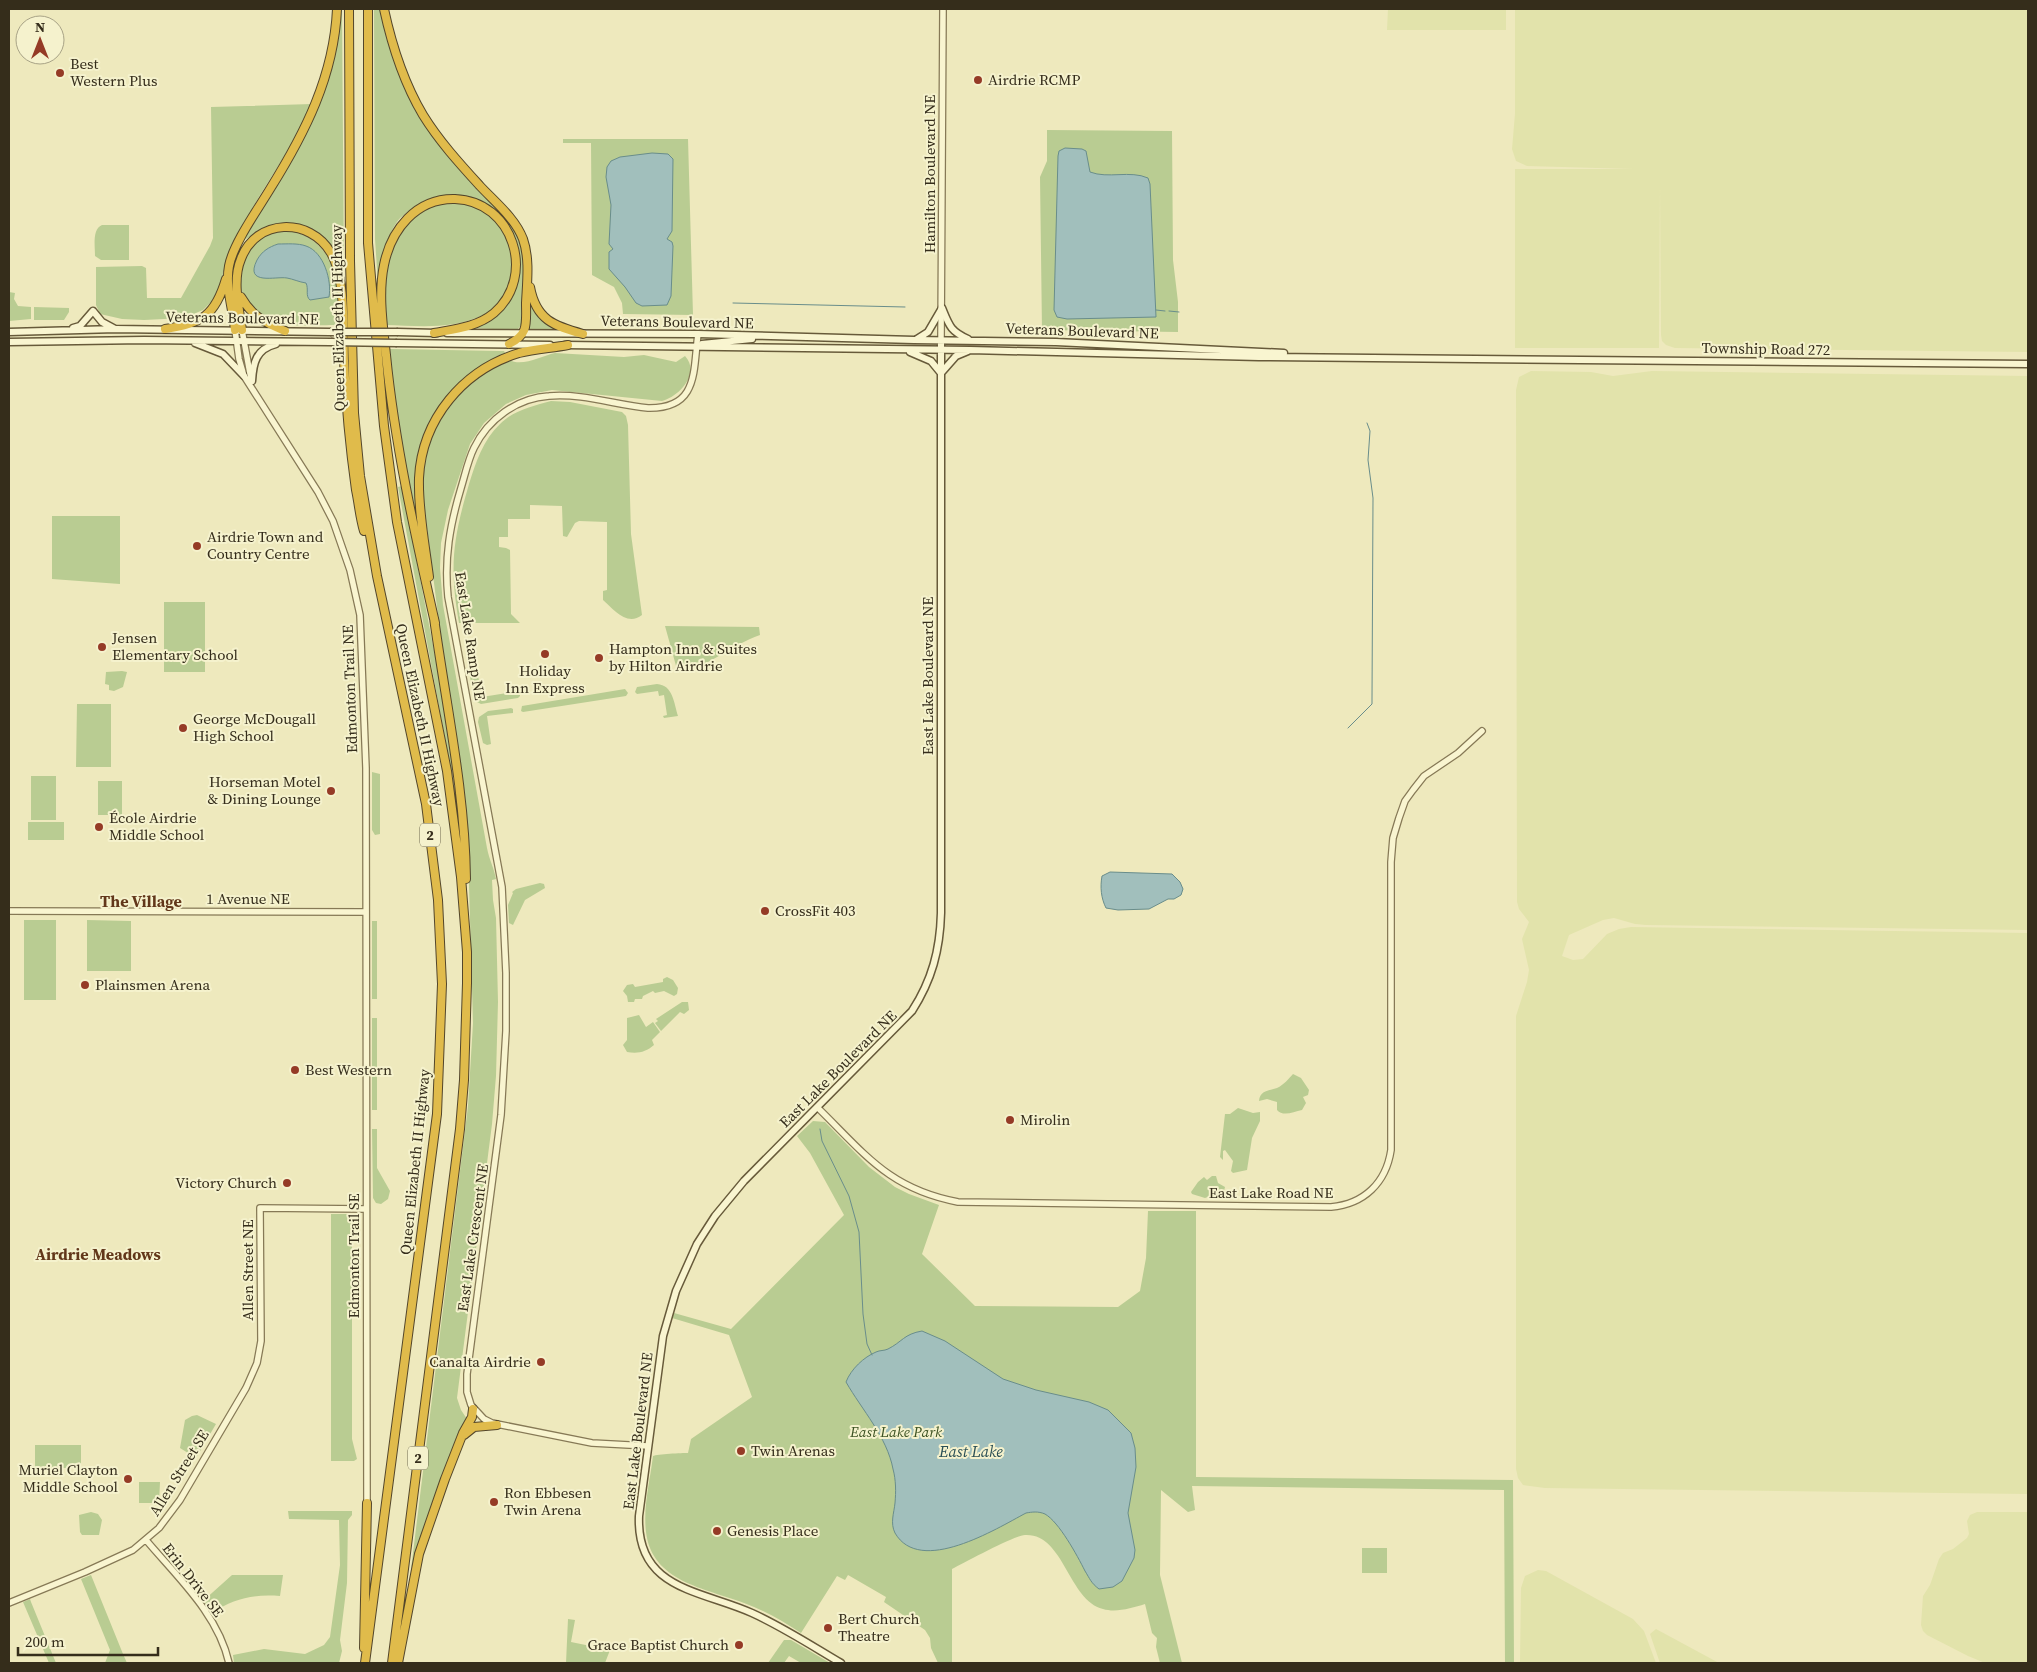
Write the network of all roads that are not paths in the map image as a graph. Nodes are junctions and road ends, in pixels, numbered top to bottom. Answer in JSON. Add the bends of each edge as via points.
{"nodes":[{"id":1,"x":338,"y":9,"type":"edge"},
{"id":2,"x":349,"y":9,"type":"edge"},
{"id":3,"x":368,"y":9,"type":"edge"},
{"id":4,"x":384,"y":9,"type":"edge"},
{"id":5,"x":943,"y":9,"type":"edge"},
{"id":6,"x":527,"y":271,"type":"junction"},
{"id":7,"x":228,"y":272,"type":"junction"},
{"id":8,"x":238,"y":294,"type":"junction"},
{"id":9,"x":942,"y":308,"type":"junction"},
{"id":10,"x":116,"y":329,"type":"junction"},
{"id":11,"x":165,"y":329,"type":"junction"},
{"id":12,"x":70,"y":330,"type":"junction"},
{"id":13,"x":239,"y":330,"type":"junction"},
{"id":14,"x":285,"y":331,"type":"junction"},
{"id":15,"x":9,"y":332,"type":"edge"},
{"id":16,"x":434,"y":333,"type":"junction"},
{"id":17,"x":523,"y":334,"type":"junction"},
{"id":18,"x":583,"y":334,"type":"junction"},
{"id":19,"x":698,"y":334,"type":"junction"},
{"id":20,"x":779,"y":336,"type":"junction"},
{"id":21,"x":186,"y":340,"type":"junction"},
{"id":22,"x":914,"y":340,"type":"junction"},
{"id":23,"x":941,"y":340,"type":"junction"},
{"id":24,"x":240,"y":341,"type":"junction"},
{"id":25,"x":971,"y":341,"type":"junction"},
{"id":26,"x":9,"y":342,"type":"edge"},
{"id":27,"x":287,"y":342,"type":"junction"},
{"id":28,"x":509,"y":344,"type":"junction"},
{"id":29,"x":568,"y":345,"type":"junction"},
{"id":30,"x":696,"y":347,"type":"junction"},
{"id":31,"x":904,"y":350,"type":"junction"},
{"id":32,"x":941,"y":350,"type":"junction"},
{"id":33,"x":970,"y":350,"type":"junction"},
{"id":34,"x":1345,"y":357,"type":"junction"},
{"id":35,"x":1503,"y":359,"type":"joint"},
{"id":36,"x":2028,"y":364,"type":"edge"},
{"id":37,"x":940,"y":373,"type":"junction"},
{"id":38,"x":244,"y":376,"type":"junction"},
{"id":39,"x":252,"y":381,"type":"junction"},
{"id":40,"x":256,"y":395,"type":"junction"},
{"id":41,"x":376,"y":576,"type":"junction"},
{"id":42,"x":435,"y":623,"type":"junction"},
{"id":43,"x":1482,"y":731,"type":"dead end"},
{"id":44,"x":502,"y":887,"type":"joint"},
{"id":45,"x":9,"y":911,"type":"edge"},
{"id":46,"x":366,"y":912,"type":"junction"},
{"id":47,"x":466,"y":934,"type":"junction"},
{"id":48,"x":366,"y":1008,"type":"joint"},
{"id":49,"x":818,"y":1108,"type":"junction"},
{"id":50,"x":366,"y":1209,"type":"junction"},
{"id":51,"x":260,"y":1332,"type":"joint"},
{"id":52,"x":473,"y":1409,"type":"junction"},
{"id":53,"x":497,"y":1425,"type":"junction"},
{"id":54,"x":458,"y":1445,"type":"junction"},
{"id":55,"x":648,"y":1446,"type":"junction"},
{"id":56,"x":367,"y":1503,"type":"joint"},
{"id":57,"x":146,"y":1540,"type":"junction"},
{"id":58,"x":9,"y":1603,"type":"edge"},
{"id":59,"x":229,"y":1663,"type":"edge"},
{"id":60,"x":364,"y":1663,"type":"edge"},
{"id":61,"x":392,"y":1663,"type":"edge"},
{"id":62,"x":398,"y":1663,"type":"edge"},
{"id":63,"x":841,"y":1663,"type":"edge"}],
"edges":[{"from":1,"to":7,"type":"highway","via":[[332,50],[317,101],[304,131],[234,251]]},
{"from":2,"to":41,"type":"highway","name":"Queen Elizabeth II Highway","number":"2","via":[[354,413]]},
{"from":3,"to":47,"type":"highway","name":"Queen Elizabeth II Highway","number":"2","via":[[368,242],[384,426],[398,522],[456,830]]},
{"from":4,"to":6,"type":"highway","via":[[398,60],[423,115],[457,161],[514,222],[525,245]]},
{"from":5,"to":9,"type":"street","name":"Hamilton Boulevard NE"},
{"from":6,"to":17,"type":"highway","via":[[526,327]]},
{"from":6,"to":18,"type":"highway","via":[[531,295],[542,316],[562,328]]},
{"from":7,"to":11,"type":"highway","via":[[221,296],[210,314],[189,325]]},
{"from":7,"to":13,"type":"highway"},
{"from":8,"to":13,"type":"highway"},
{"from":8,"to":14,"type":"highway","via":[[260,320]]},
{"from":8,"to":41,"type":"highway","via":[[237,271],[241,258],[250,244],[264,232],[285,226],[304,229],[324,243],[334,258],[340,282],[354,476],[362,526]]},
{"from":9,"to":22,"type":"main road","via":[[928,332]]},
{"from":9,"to":23,"type":"street","name":"Hamilton Boulevard NE"},
{"from":9,"to":25,"type":"main road","via":[[950,328]]},
{"from":10,"to":11,"type":"main road","name":"Veterans Boulevard NE"},
{"from":10,"to":12,"type":"main road","name":"Veterans Boulevard NE"},
{"from":10,"to":12,"type":"main road","via":[[102,322],[93,311],[80,326]]},
{"from":11,"to":13,"type":"main road","name":"Veterans Boulevard NE"},
{"from":12,"to":15,"type":"main road","name":"Veterans Boulevard NE"},
{"from":13,"to":14,"type":"main road","name":"Veterans Boulevard NE"},
{"from":13,"to":24,"type":"street","name":"Edmonton Trail NE"},
{"from":14,"to":16,"type":"main road","name":"Veterans Boulevard NE","bridge":true},
{"from":16,"to":17,"type":"main road","name":"Veterans Boulevard NE"},
{"from":16,"to":42,"type":"highway","via":[[463,328],[494,314],[511,291],[516,276],[517,259],[506,228],[486,208],[463,200],[436,201],[409,216],[398,228],[388,249],[382,276],[383,318],[395,430]]},
{"from":17,"to":18,"type":"main road","name":"Veterans Boulevard NE"},
{"from":17,"to":28,"type":"highway"},
{"from":18,"to":19,"type":"main road","name":"Veterans Boulevard NE"},
{"from":19,"to":20,"type":"main road","name":"Veterans Boulevard NE"},
{"from":19,"to":30,"type":"street","name":"East Lake Ramp NE"},
{"from":20,"to":22,"type":"main road","name":"Veterans Boulevard NE"},
{"from":20,"to":30,"type":"main road"},
{"from":21,"to":24,"type":"main road","name":"Veterans Boulevard NE"},
{"from":21,"to":26,"type":"main road","name":"Veterans Boulevard NE"},
{"from":21,"to":38,"type":"main road","via":[[219,351]]},
{"from":22,"to":23,"type":"main road","name":"Veterans Boulevard NE"},
{"from":23,"to":25,"type":"main road","name":"Veterans Boulevard NE"},
{"from":23,"to":32,"type":"main road","name":"East Lake Boulevard NE"},
{"from":24,"to":27,"type":"main road","name":"Veterans Boulevard NE"},
{"from":24,"to":38,"type":"street","name":"Edmonton Trail NE"},
{"from":24,"to":39,"type":"street","name":"Edmonton Trail NE"},
{"from":25,"to":34,"type":"main road","name":"Veterans Boulevard NE","via":[[1056,342]]},
{"from":27,"to":28,"type":"main road","name":"Veterans Boulevard NE","bridge":true},
{"from":27,"to":39,"type":"main road","via":[[270,346],[258,354],[252,367]]},
{"from":28,"to":29,"type":"main road","name":"Veterans Boulevard NE"},
{"from":29,"to":30,"type":"main road","name":"Veterans Boulevard NE"},
{"from":29,"to":42,"type":"highway","via":[[520,353],[488,366],[457,390],[429,431],[419,479]]},
{"from":30,"to":31,"type":"main road","name":"Veterans Boulevard NE"},
{"from":30,"to":44,"type":"street","name":"East Lake Ramp NE","via":[[693,380],[685,393],[671,404],[648,408],[573,397],[540,397],[518,404],[500,416],[483,433],[471,455],[448,536],[446,583]]},
{"from":31,"to":32,"type":"main road","name":"Veterans Boulevard NE"},
{"from":31,"to":37,"type":"main road","via":[[931,361]]},
{"from":32,"to":33,"type":"main road","name":"Veterans Boulevard NE"},
{"from":32,"to":37,"type":"main road","name":"East Lake Boulevard NE"},
{"from":33,"to":34,"type":"main road","name":"Veterans Boulevard NE"},
{"from":33,"to":37,"type":"main road","via":[[956,356]]},
{"from":34,"to":35,"type":"main road","name":"Veterans Boulevard NE"},
{"from":35,"to":36,"type":"main road","name":"Township Road 272"},
{"from":37,"to":49,"type":"main road","name":"East Lake Boulevard NE","via":[[938,948],[932,975],[912,1011]]},
{"from":38,"to":40,"type":"street","name":"Edmonton Trail NE"},
{"from":39,"to":40,"type":"street","name":"Edmonton Trail NE"},
{"from":40,"to":46,"type":"street","name":"Edmonton Trail NE","via":[[318,492],[343,546],[356,591],[363,668]]},
{"from":41,"to":60,"type":"highway","name":"Queen Elizabeth II Highway","number":"2","via":[[426,804],[438,900],[442,1014],[436,1130]]},
{"from":42,"to":47,"type":"highway","via":[[464,822]]},
{"from":43,"to":49,"type":"street","name":"East Lake Road NE","via":[[1458,753],[1424,776],[1406,801],[1393,838],[1391,1150],[1388,1166],[1378,1184],[1358,1200],[1331,1207],[958,1202],[922,1193],[890,1176]]},
{"from":44,"to":52,"type":"street","name":"East Lake Crescent NE","via":[[506,972],[504,1075],[498,1149],[467,1378],[468,1398]]},
{"from":45,"to":46,"type":"street","name":"1 Avenue NE"},
{"from":46,"to":48,"type":"street","name":"Edmonton Trail NE"},
{"from":47,"to":61,"type":"highway","name":"Queen Elizabeth II Highway","number":"2","via":[[464,1080],[460,1122]]},
{"from":48,"to":50,"type":"street","name":"Edmonton Trail SE"},
{"from":49,"to":55,"type":"main road","name":"East Lake Boulevard NE","via":[[731,1196],[703,1234],[687,1265],[663,1336]]},
{"from":50,"to":51,"type":"street","name":"Allen Street NE","via":[[260,1208]]},
{"from":50,"to":56,"type":"street","name":"Edmonton Trail SE"},
{"from":51,"to":57,"type":"street","name":"Allen Street SE","via":[[257,1363],[246,1388],[180,1500]]},
{"from":52,"to":53,"type":"street"},
{"from":52,"to":54,"type":"highway"},
{"from":53,"to":54,"type":"highway","via":[[470,1429]]},
{"from":53,"to":55,"type":"street","via":[[592,1443]]},
{"from":54,"to":62,"type":"highway","via":[[419,1554]]},
{"from":55,"to":63,"type":"main road","name":"East Lake Boulevard NE","via":[[639,1516],[640,1534],[645,1552],[658,1571],[681,1588],[760,1616]]},
{"from":56,"to":60,"type":"highway"},
{"from":57,"to":58,"type":"street","name":"Allen Street SE","via":[[120,1557]]},
{"from":57,"to":59,"type":"street","name":"Erin Drive SE","via":[[204,1610],[220,1635]]}]}
